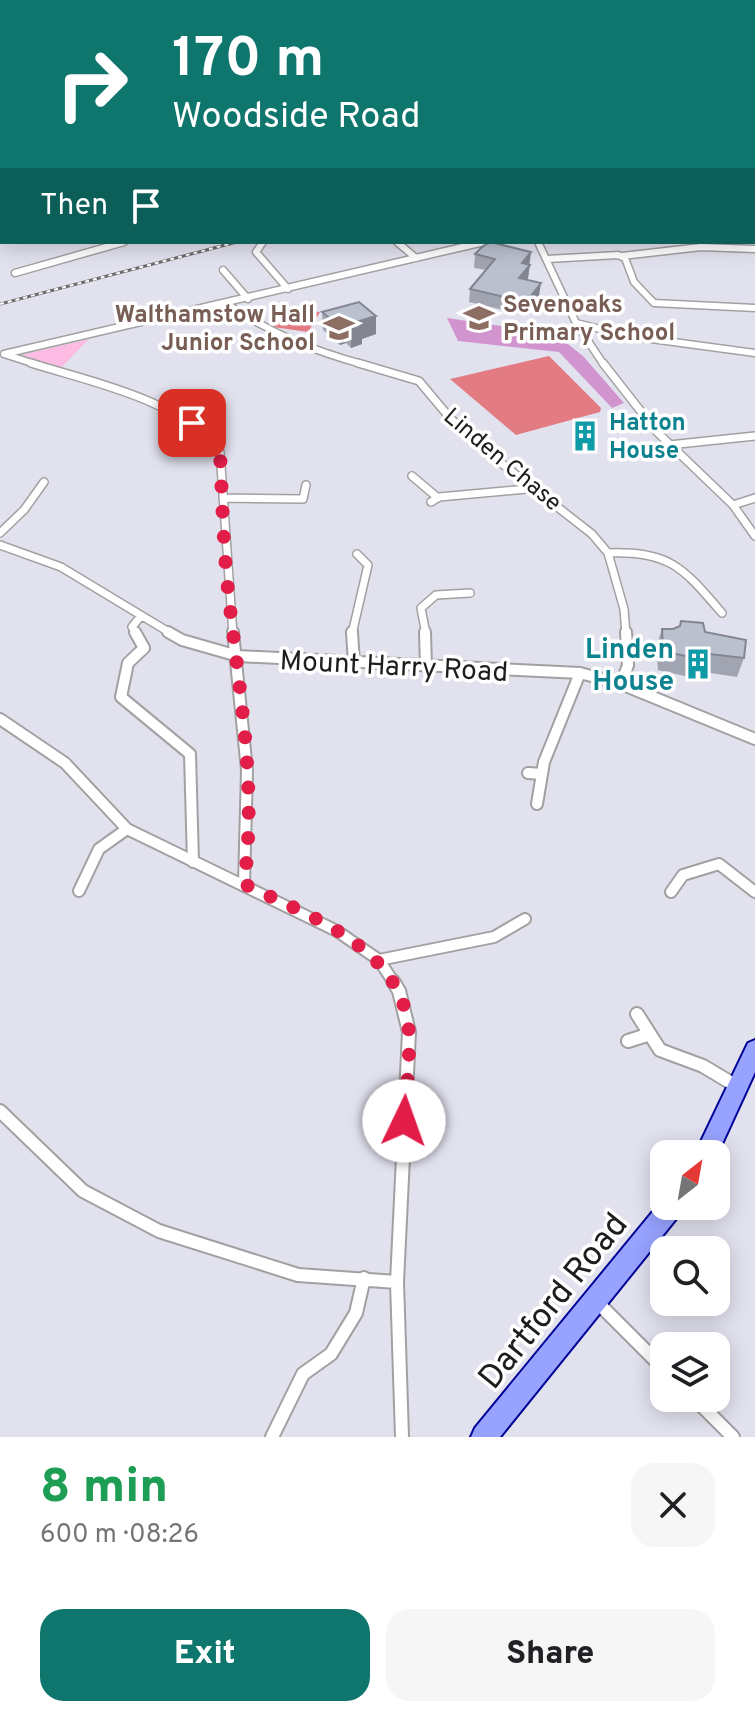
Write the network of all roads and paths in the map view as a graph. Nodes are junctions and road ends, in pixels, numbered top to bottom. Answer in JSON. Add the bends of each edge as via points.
{"nodes":[{"id":1,"x":116,"y":244,"type":"edge"},
{"id":2,"x":262,"y":244,"type":"edge"},
{"id":3,"x":399,"y":244,"type":"edge"},
{"id":4,"x":476,"y":244,"type":"edge"},
{"id":5,"x":539,"y":244,"type":"edge"},
{"id":6,"x":755,"y":249,"type":"edge"},
{"id":7,"x":622,"y":256,"type":"junction"},
{"id":8,"x":416,"y":258,"type":"junction"},
{"id":9,"x":547,"y":259,"type":"junction"},
{"id":10,"x":223,"y":270,"type":"dead end"},
{"id":11,"x":15,"y":273,"type":"dead end"},
{"id":12,"x":288,"y":289,"type":"junction"},
{"id":13,"x":248,"y":299,"type":"junction"},
{"id":14,"x":227,"y":304,"type":"junction"},
{"id":15,"x":755,"y":308,"type":"edge"},
{"id":16,"x":97,"y":322,"type":"dead end"},
{"id":17,"x":576,"y":323,"type":"junction"},
{"id":18,"x":94,"y":333,"type":"junction"},
{"id":19,"x":755,"y":353,"type":"edge"},
{"id":20,"x":2,"y":354,"type":"edge"},
{"id":21,"x":755,"y":436,"type":"edge"},
{"id":22,"x":669,"y":445,"type":"junction"},
{"id":23,"x":412,"y":476,"type":"dead end"},
{"id":24,"x":44,"y":482,"type":"dead end"},
{"id":25,"x":306,"y":485,"type":"dead end"},
{"id":26,"x":538,"y":488,"type":"junction"},
{"id":27,"x":223,"y":498,"type":"junction"},
{"id":28,"x":755,"y":498,"type":"edge"},
{"id":29,"x":733,"y":505,"type":"junction"},
{"id":30,"x":0,"y":533,"type":"edge"},
{"id":31,"x":755,"y":536,"type":"edge"},
{"id":32,"x":0,"y":545,"type":"edge"},
{"id":33,"x":608,"y":553,"type":"junction"},
{"id":34,"x":357,"y":554,"type":"dead end"},
{"id":35,"x":470,"y":593,"type":"dead end"},
{"id":36,"x":409,"y":607,"type":"dead end"},
{"id":37,"x":421,"y":608,"type":"junction"},
{"id":38,"x":722,"y":613,"type":"dead end"},
{"id":39,"x":141,"y":616,"type":"junction"},
{"id":40,"x":238,"y":656,"type":"junction"},
{"id":41,"x":354,"y":663,"type":"junction"},
{"id":42,"x":426,"y":667,"type":"junction"},
{"id":43,"x":580,"y":673,"type":"junction"},
{"id":44,"x":621,"y":684,"type":"junction"},
{"id":45,"x":0,"y":719,"type":"edge"},
{"id":46,"x":755,"y":739,"type":"edge"},
{"id":47,"x":528,"y":773,"type":"dead end"},
{"id":48,"x":542,"y":774,"type":"junction"},
{"id":49,"x":537,"y":804,"type":"dead end"},
{"id":50,"x":127,"y":829,"type":"junction"},
{"id":51,"x":193,"y":862,"type":"junction"},
{"id":52,"x":244,"y":884,"type":"junction"},
{"id":53,"x":79,"y":891,"type":"dead end"},
{"id":54,"x":671,"y":892,"type":"dead end"},
{"id":55,"x":755,"y":892,"type":"edge"},
{"id":56,"x":525,"y":919,"type":"dead end"},
{"id":57,"x":379,"y":960,"type":"junction"},
{"id":58,"x":637,"y":1014,"type":"dead end"},
{"id":59,"x":647,"y":1035,"type":"junction"},
{"id":60,"x":628,"y":1041,"type":"dead end"},
{"id":61,"x":755,"y":1050,"type":"edge"},
{"id":62,"x":738,"y":1087,"type":"junction"},
{"id":63,"x":0,"y":1111,"type":"edge"},
{"id":64,"x":713,"y":1140,"type":"edge"},
{"id":65,"x":661,"y":1220,"type":"edge"},
{"id":66,"x":364,"y":1278,"type":"junction"},
{"id":67,"x":397,"y":1282,"type":"junction"},
{"id":68,"x":597,"y":1302,"type":"junction"},
{"id":69,"x":650,"y":1355,"type":"edge"},
{"id":70,"x":708,"y":1412,"type":"edge"},
{"id":71,"x":272,"y":1437,"type":"edge"},
{"id":72,"x":402,"y":1437,"type":"edge"},
{"id":73,"x":484,"y":1437,"type":"edge"},
{"id":74,"x":733,"y":1437,"type":"edge"}],
"edges":[{"from":1,"to":11,"type":"street"},
{"from":2,"to":12,"type":"street","via":[[256,252]]},
{"from":3,"to":8,"type":"street"},
{"from":4,"to":8,"type":"street"},
{"from":5,"to":9,"type":"street"},
{"from":6,"to":7,"type":"street","via":[[701,247]]},
{"from":7,"to":9,"type":"street"},
{"from":7,"to":15,"type":"street","via":[[634,282],[654,303]]},
{"from":8,"to":12,"type":"street"},
{"from":9,"to":17,"type":"street"},
{"from":10,"to":13,"type":"street"},
{"from":12,"to":13,"type":"street"},
{"from":13,"to":14,"type":"street"},
{"from":14,"to":18,"type":"street"},
{"from":14,"to":26,"type":"street","name":"Linden Chase","via":[[271,333],[311,350],[419,381],[450,418]]},
{"from":16,"to":18,"type":"street"},
{"from":17,"to":19,"type":"street","via":[[629,336]]},
{"from":17,"to":22,"type":"street"},
{"from":18,"to":20,"type":"street"},
{"from":20,"to":27,"type":"street","via":[[192,423],[220,452]]},
{"from":21,"to":22,"type":"street"},
{"from":22,"to":29,"type":"street"},
{"from":23,"to":26,"type":"street","via":[[434,500]]},
{"from":24,"to":30,"type":"street"},
{"from":25,"to":27,"type":"street","via":[[303,499]]},
{"from":26,"to":33,"type":"street","name":"Linden Chase"},
{"from":27,"to":40,"type":"street"},
{"from":28,"to":29,"type":"street"},
{"from":29,"to":31,"type":"street"},
{"from":32,"to":39,"type":"street","name":"Mount Harry Road","via":[[61,567]]},
{"from":33,"to":38,"type":"street","via":[[649,551],[674,560]]},
{"from":33,"to":44,"type":"street","name":"Linden Chase","via":[[629,639]]},
{"from":34,"to":41,"type":"street","via":[[368,565],[352,633]]},
{"from":35,"to":37,"type":"street","via":[[436,595]]},
{"from":36,"to":37,"type":"street"},
{"from":37,"to":42,"type":"street"},
{"from":39,"to":40,"type":"street","name":"Mount Harry Road","via":[[182,640]]},
{"from":39,"to":51,"type":"street","via":[[132,627],[144,648],[128,663],[121,697],[190,754]]},
{"from":40,"to":41,"type":"street","name":"Mount Harry Road"},
{"from":40,"to":52,"type":"street","via":[[248,839]]},
{"from":41,"to":42,"type":"street","name":"Mount Harry Road"},
{"from":42,"to":43,"type":"street","name":"Mount Harry Road"},
{"from":43,"to":44,"type":"street","name":"Mount Harry Road"},
{"from":43,"to":48,"type":"street","via":[[559,716]]},
{"from":44,"to":46,"type":"street","name":"Mount Harry Road"},
{"from":45,"to":50,"type":"street","via":[[65,763]]},
{"from":47,"to":48,"type":"street"},
{"from":48,"to":49,"type":"street"},
{"from":50,"to":51,"type":"street"},
{"from":50,"to":53,"type":"street","via":[[99,849]]},
{"from":51,"to":52,"type":"street"},
{"from":52,"to":57,"type":"street","via":[[337,931]]},
{"from":54,"to":55,"type":"street","via":[[683,875],[719,864]]},
{"from":56,"to":57,"type":"street","via":[[494,937]]},
{"from":57,"to":67,"type":"street","via":[[399,991],[409,1032]]},
{"from":58,"to":59,"type":"street"},
{"from":59,"to":60,"type":"street"},
{"from":59,"to":62,"type":"street","via":[[668,1057],[700,1064]]},
{"from":61,"to":62,"type":"main road"},
{"from":62,"to":64,"type":"main road"},
{"from":63,"to":66,"type":"street","via":[[83,1191],[159,1231],[298,1275]]},
{"from":65,"to":68,"type":"main road","name":"Dartford Road"},
{"from":66,"to":67,"type":"street"},
{"from":66,"to":71,"type":"street","via":[[356,1313],[331,1354],[303,1374]]},
{"from":67,"to":72,"type":"street"},
{"from":68,"to":69,"type":"street"},
{"from":68,"to":73,"type":"main road","name":"Dartford Road"},
{"from":70,"to":74,"type":"street"}]}
